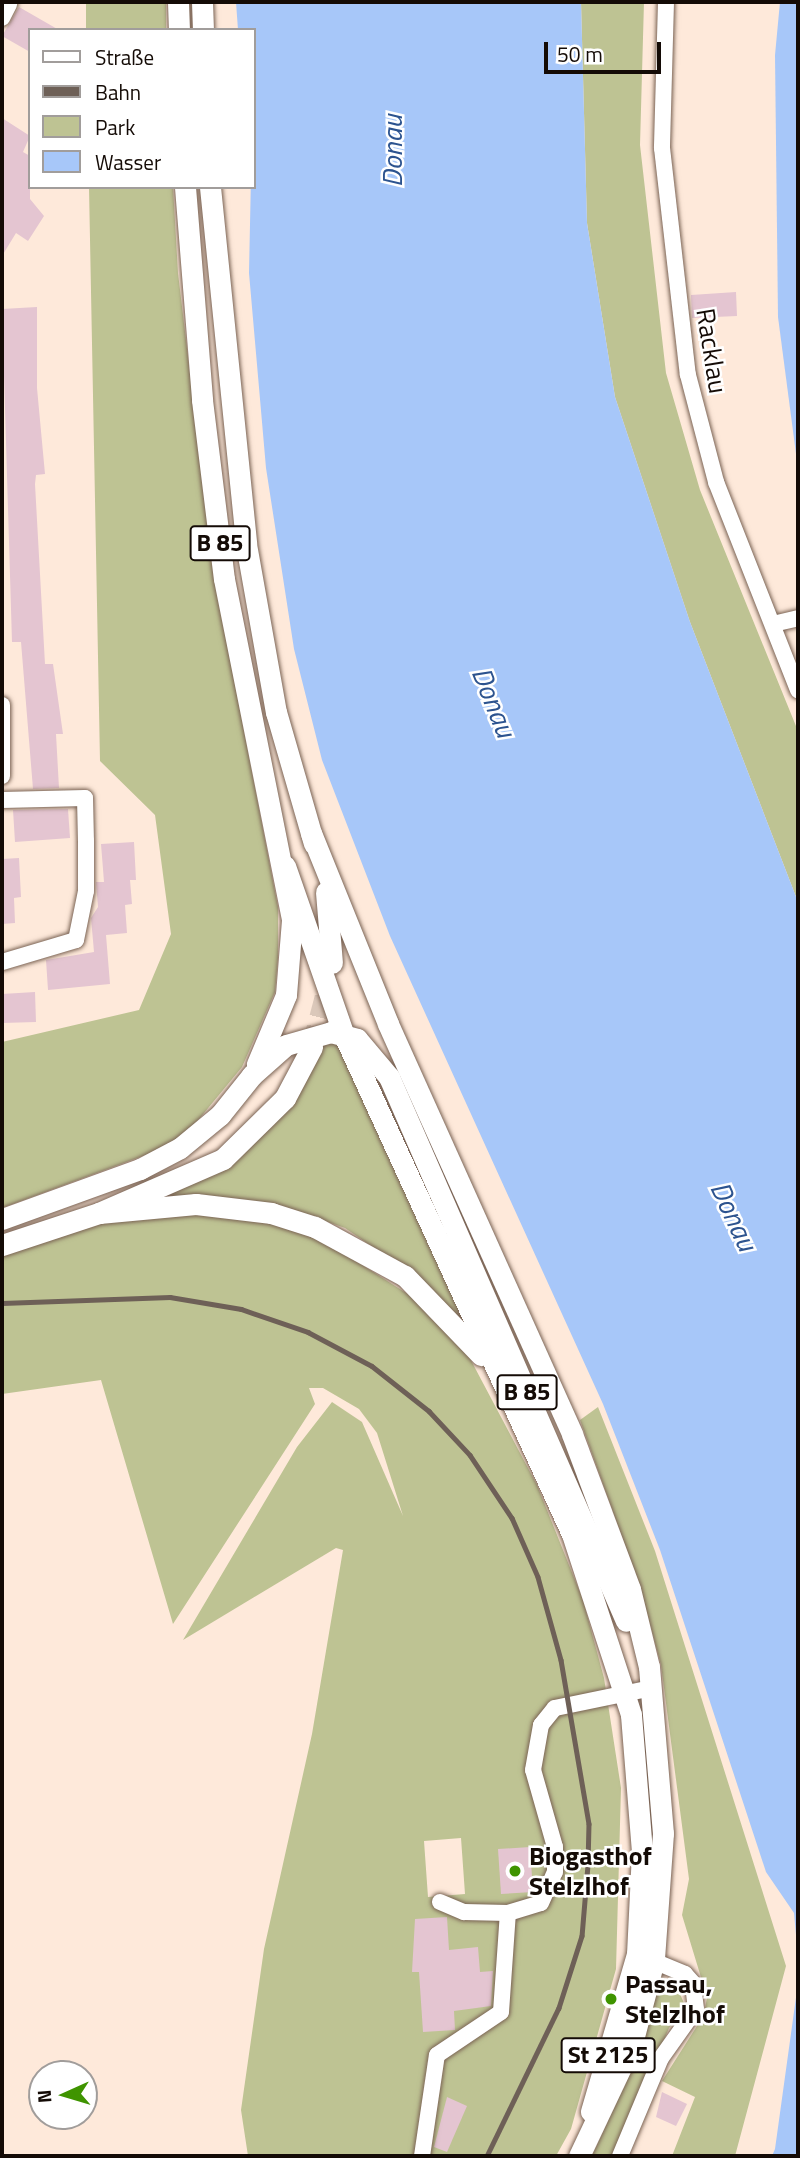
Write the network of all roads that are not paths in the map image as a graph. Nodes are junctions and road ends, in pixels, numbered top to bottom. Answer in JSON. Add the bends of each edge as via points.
{"nodes":[{"id":1,"x":177,"y":2,"type":"edge"},
{"id":2,"x":202,"y":2,"type":"edge"},
{"id":3,"x":666,"y":2,"type":"edge"},
{"id":4,"x":179,"y":28,"type":"edge"},
{"id":5,"x":203,"y":28,"type":"edge"},
{"id":6,"x":186,"y":189,"type":"edge"},
{"id":7,"x":210,"y":189,"type":"edge"},
{"id":8,"x":798,"y":618,"type":"edge"},
{"id":9,"x":773,"y":624,"type":"junction"},
{"id":10,"x":798,"y":690,"type":"edge"},
{"id":11,"x":2,"y":705,"type":"edge"},
{"id":12,"x":2,"y":776,"type":"edge"},
{"id":13,"x":2,"y":800,"type":"edge"},
{"id":14,"x":312,"y":832,"type":"junction"},
{"id":15,"x":285,"y":866,"type":"junction"},
{"id":16,"x":2,"y":962,"type":"edge"},
{"id":17,"x":332,"y":963,"type":"tunnel mouth"},
{"id":18,"x":343,"y":1033,"type":"junction"},
{"id":19,"x":312,"y":1047,"type":"tunnel mouth"},
{"id":20,"x":252,"y":1075,"type":"junction"},
{"id":21,"x":99,"y":1213,"type":"junction"},
{"id":22,"x":2,"y":1219,"type":"edge"},
{"id":23,"x":2,"y":1245,"type":"edge"},
{"id":24,"x":518,"y":1418,"type":"junction"},
{"id":25,"x":652,"y":1688,"type":"junction"},
{"id":26,"x":624,"y":1692,"type":"junction"},
{"id":27,"x":440,"y":1902,"type":"dead end"},
{"id":28,"x":508,"y":1913,"type":"junction"},
{"id":29,"x":645,"y":1957,"type":"junction"},
{"id":30,"x":422,"y":2156,"type":"edge"},
{"id":31,"x":579,"y":2156,"type":"edge"},
{"id":32,"x":620,"y":2156,"type":"edge"}],
"edges":[{"from":1,"to":4,"type":"main road"},
{"from":2,"to":5,"type":"main road"},
{"from":3,"to":9,"type":"street","name":"Racklau","via":[[662,148],[688,375],[716,481]]},
{"from":6,"to":15,"type":"main road","number":"B 85","via":[[202,400],[224,579]]},
{"from":7,"to":14,"type":"main road","number":"B 85","via":[[246,544],[276,712]]},
{"from":8,"to":9,"type":"street"},
{"from":9,"to":10,"type":"street","name":"Racklau"},
{"from":11,"to":12,"type":"street"},
{"from":13,"to":16,"type":"street","via":[[85,798],[86,891],[76,940]]},
{"from":14,"to":17,"type":"main road","number":"B 85","via":[[329,904]]},
{"from":14,"to":25,"type":"main road","via":[[388,1024],[572,1433],[630,1590]]},
{"from":15,"to":18,"type":"main road"},
{"from":15,"to":20,"type":"main road","number":"B 85","via":[[292,920],[290,970],[276,1026]]},
{"from":18,"to":20,"type":"main road","number":"B 85","via":[[300,1038]]},
{"from":18,"to":24,"type":"main road"},
{"from":18,"to":25,"type":"main road","number":"B 85","via":[[367,1046],[389,1077]]},
{"from":19,"to":21,"type":"main road","number":"B 85","via":[[285,1098],[223,1159]]},
{"from":20,"to":22,"type":"main road","number":"B 85","via":[[205,1129],[160,1160]]},
{"from":21,"to":23,"type":"main road","number":"B 85"},
{"from":21,"to":24,"type":"main road","number":"B 85","via":[[196,1204],[238,1208],[271,1213],[340,1238],[405,1276],[435,1302],[482,1357]]},
{"from":24,"to":26,"type":"main road","via":[[599,1607]]},
{"from":25,"to":26,"type":"street"},
{"from":25,"to":29,"type":"main road","number":"St 2125","via":[[663,1833]]},
{"from":26,"to":28,"type":"street","via":[[555,1708],[545,1717],[535,1739],[533,1770],[555,1847],[555,1872],[541,1903]]},
{"from":26,"to":29,"type":"main road","number":"St 2125","via":[[640,1785]]},
{"from":27,"to":28,"type":"street","via":[[464,1912]]},
{"from":28,"to":30,"type":"street","via":[[501,2012],[437,2054]]},
{"from":29,"to":31,"type":"main road","number":"St 2125","via":[[632,2044]]},
{"from":29,"to":32,"type":"street","via":[[693,1983],[696,2009],[661,2058]]}]}
